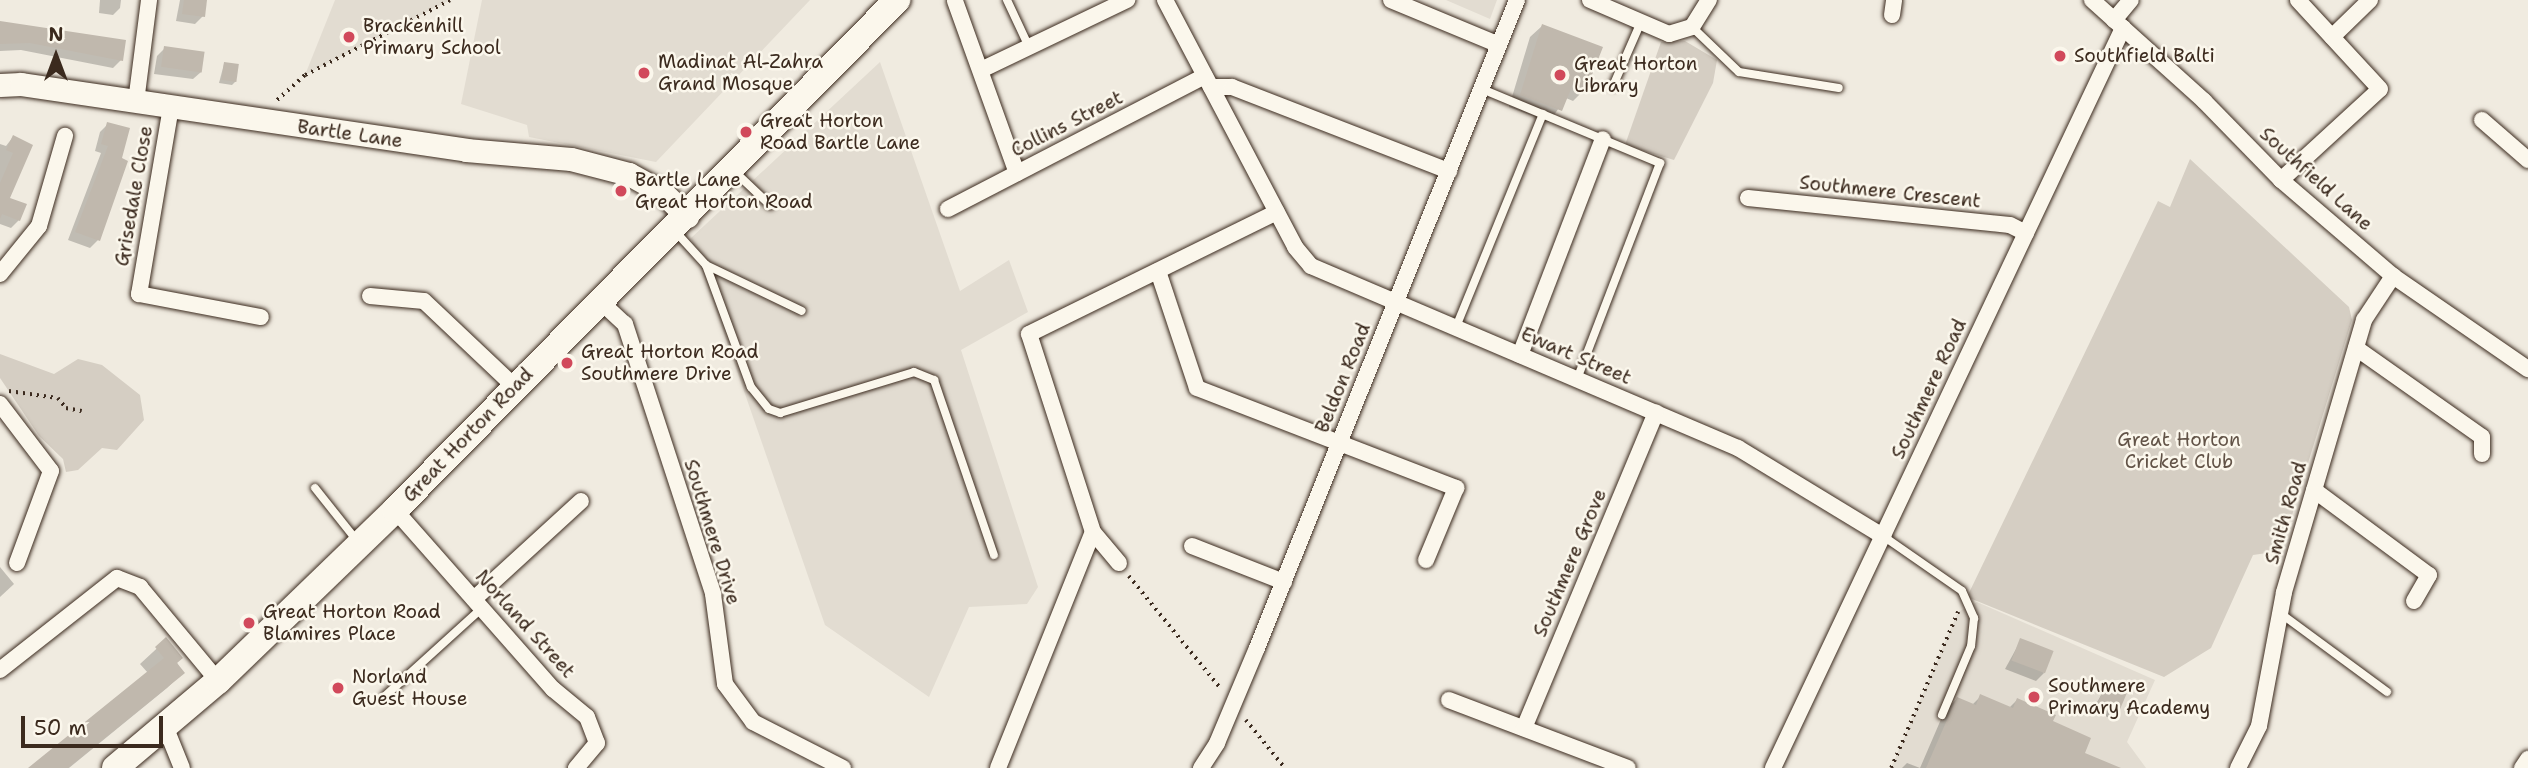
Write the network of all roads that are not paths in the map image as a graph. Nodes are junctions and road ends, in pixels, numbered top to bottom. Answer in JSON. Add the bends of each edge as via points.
{"nodes":[{"id":1,"x":149,"y":0,"type":"edge"},
{"id":2,"x":897,"y":0,"type":"edge"},
{"id":3,"x":1007,"y":0,"type":"edge"},
{"id":4,"x":1127,"y":0,"type":"edge"},
{"id":5,"x":1165,"y":0,"type":"edge"},
{"id":6,"x":1391,"y":0,"type":"edge"},
{"id":7,"x":1517,"y":0,"type":"edge"},
{"id":8,"x":1590,"y":0,"type":"edge"},
{"id":9,"x":1709,"y":0,"type":"edge"},
{"id":10,"x":2092,"y":0,"type":"edge"},
{"id":11,"x":2132,"y":0,"type":"edge"},
{"id":12,"x":2298,"y":0,"type":"edge"},
{"id":13,"x":2370,"y":0,"type":"edge"},
{"id":14,"x":955,"y":1,"type":"edge"},
{"id":15,"x":1641,"y":22,"type":"junction"},
{"id":16,"x":2118,"y":24,"type":"junction"},
{"id":17,"x":1692,"y":27,"type":"junction"},
{"id":18,"x":2332,"y":37,"type":"junction"},
{"id":19,"x":1499,"y":45,"type":"junction"},
{"id":20,"x":1029,"y":47,"type":"junction"},
{"id":21,"x":983,"y":69,"type":"junction"},
{"id":22,"x":1208,"y":82,"type":"junction"},
{"id":23,"x":0,"y":85,"type":"edge"},
{"id":24,"x":1613,"y":86,"type":"dead end"},
{"id":25,"x":1839,"y":88,"type":"dead end"},
{"id":26,"x":1482,"y":89,"type":"junction"},
{"id":27,"x":136,"y":102,"type":"junction"},
{"id":28,"x":171,"y":107,"type":"junction"},
{"id":29,"x":1542,"y":114,"type":"junction"},
{"id":30,"x":2482,"y":120,"type":"dead end"},
{"id":31,"x":65,"y":136,"type":"dead end"},
{"id":32,"x":1603,"y":139,"type":"junction"},
{"id":33,"x":2528,"y":160,"type":"edge"},
{"id":34,"x":732,"y":169,"type":"junction"},
{"id":35,"x":1448,"y":171,"type":"junction"},
{"id":36,"x":1017,"y":173,"type":"junction"},
{"id":37,"x":2281,"y":180,"type":"junction"},
{"id":38,"x":1748,"y":198,"type":"dead end"},
{"id":39,"x":771,"y":205,"type":"dead end"},
{"id":40,"x":948,"y":209,"type":"dead end"},
{"id":41,"x":1277,"y":212,"type":"junction"},
{"id":42,"x":680,"y":223,"type":"junction"},
{"id":43,"x":2026,"y":233,"type":"junction"},
{"id":44,"x":706,"y":265,"type":"junction"},
{"id":45,"x":1158,"y":271,"type":"junction"},
{"id":46,"x":0,"y":274,"type":"edge"},
{"id":47,"x":2393,"y":276,"type":"junction"},
{"id":48,"x":370,"y":296,"type":"dead end"},
{"id":49,"x":601,"y":302,"type":"junction"},
{"id":50,"x":1396,"y":302,"type":"junction"},
{"id":51,"x":802,"y":311,"type":"dead end"},
{"id":52,"x":261,"y":317,"type":"dead end"},
{"id":53,"x":1456,"y":327,"type":"junction"},
{"id":54,"x":2356,"y":348,"type":"junction"},
{"id":55,"x":1520,"y":355,"type":"junction"},
{"id":56,"x":2528,"y":369,"type":"edge"},
{"id":57,"x":1577,"y":379,"type":"junction"},
{"id":58,"x":515,"y":387,"type":"junction"},
{"id":59,"x":0,"y":404,"type":"edge"},
{"id":60,"x":1656,"y":413,"type":"junction"},
{"id":61,"x":1340,"y":442,"type":"junction"},
{"id":62,"x":2482,"y":454,"type":"dead end"},
{"id":63,"x":315,"y":488,"type":"dead end"},
{"id":64,"x":2314,"y":490,"type":"junction"},
{"id":65,"x":581,"y":501,"type":"dead end"},
{"id":66,"x":395,"y":510,"type":"junction"},
{"id":67,"x":1093,"y":532,"type":"junction"},
{"id":68,"x":1883,"y":536,"type":"junction"},
{"id":69,"x":358,"y":542,"type":"junction"},
{"id":70,"x":1192,"y":546,"type":"dead end"},
{"id":71,"x":994,"y":555,"type":"dead end"},
{"id":72,"x":1426,"y":560,"type":"dead end"},
{"id":73,"x":17,"y":563,"type":"dead end"},
{"id":74,"x":1119,"y":564,"type":"road end"},
{"id":75,"x":1284,"y":582,"type":"junction"},
{"id":76,"x":2414,"y":601,"type":"dead end"},
{"id":77,"x":478,"y":603,"type":"junction"},
{"id":78,"x":2280,"y":613,"type":"junction"},
{"id":79,"x":0,"y":670,"type":"edge"},
{"id":80,"x":218,"y":681,"type":"junction"},
{"id":81,"x":2387,"y":692,"type":"dead end"},
{"id":82,"x":384,"y":696,"type":"dead end"},
{"id":83,"x":1450,"y":700,"type":"dead end"},
{"id":84,"x":1941,"y":715,"type":"dead end"},
{"id":85,"x":165,"y":726,"type":"junction"},
{"id":86,"x":1524,"y":728,"type":"junction"},
{"id":87,"x":2528,"y":759,"type":"edge"},
{"id":88,"x":115,"y":768,"type":"edge"},
{"id":89,"x":182,"y":768,"type":"edge"},
{"id":90,"x":576,"y":768,"type":"edge"},
{"id":91,"x":843,"y":768,"type":"edge"},
{"id":92,"x":998,"y":768,"type":"edge"},
{"id":93,"x":1201,"y":768,"type":"edge"},
{"id":94,"x":1628,"y":768,"type":"edge"},
{"id":95,"x":1773,"y":768,"type":"edge"},
{"id":96,"x":2238,"y":768,"type":"edge"},
{"id":97,"x":2522,"y":768,"type":"edge"}],
"edges":[{"from":1,"to":27,"type":"street"},
{"from":2,"to":34,"type":"main road","name":"Great Horton Road"},
{"from":3,"to":20,"type":"lane"},
{"from":4,"to":20,"type":"street"},
{"from":5,"to":22,"type":"street","name":"Ewart Street"},
{"from":6,"to":19,"type":"street"},
{"from":7,"to":19,"type":"street","name":"Beldon Road"},
{"from":8,"to":15,"type":"street"},
{"from":9,"to":17,"type":"street"},
{"from":10,"to":16,"type":"street","name":"Southfield Lane"},
{"from":11,"to":16,"type":"street","name":"Southmere Road"},
{"from":12,"to":18,"type":"street"},
{"from":13,"to":18,"type":"street"},
{"from":14,"to":21,"type":"street"},
{"from":15,"to":17,"type":"street","via":[[1669,34]]},
{"from":15,"to":24,"type":"lane"},
{"from":16,"to":37,"type":"street","name":"Southfield Lane"},
{"from":16,"to":43,"type":"street","name":"Southmere Road"},
{"from":17,"to":25,"type":"lane","via":[[1739,72]]},
{"from":18,"to":37,"type":"street","via":[[2380,89]]},
{"from":19,"to":26,"type":"street","name":"Beldon Road"},
{"from":20,"to":21,"type":"street"},
{"from":21,"to":36,"type":"street"},
{"from":22,"to":35,"type":"street","via":[[1232,87]]},
{"from":22,"to":36,"type":"street","name":"Collins Street"},
{"from":22,"to":41,"type":"street","name":"Ewart Street"},
{"from":23,"to":27,"type":"street","name":"Bartle Lane","via":[[21,84]]},
{"from":26,"to":29,"type":"lane"},
{"from":26,"to":35,"type":"street","name":"Beldon Road"},
{"from":27,"to":28,"type":"street","name":"Bartle Lane"},
{"from":28,"to":42,"type":"street","name":"Bartle Lane","via":[[466,150],[571,159],[629,174],[662,191]]},
{"from":28,"to":52,"type":"street","name":"Grisedale Close","via":[[139,295]]},
{"from":29,"to":32,"type":"lane"},
{"from":29,"to":53,"type":"lane"},
{"from":30,"to":33,"type":"street"},
{"from":31,"to":46,"type":"street","via":[[39,226]]},
{"from":32,"to":55,"type":"street"},
{"from":32,"to":57,"type":"lane","via":[[1660,166]]},
{"from":34,"to":39,"type":"lane"},
{"from":34,"to":42,"type":"main road","name":"Great Horton Road"},
{"from":35,"to":50,"type":"street","name":"Beldon Road"},
{"from":36,"to":40,"type":"street","name":"Collins Street"},
{"from":37,"to":47,"type":"street","name":"Southfield Lane"},
{"from":38,"to":43,"type":"street","name":"Southmere Crescent","via":[[2010,225]]},
{"from":41,"to":45,"type":"street"},
{"from":41,"to":50,"type":"street","name":"Ewart Street","via":[[1311,267]]},
{"from":42,"to":44,"type":"lane"},
{"from":42,"to":49,"type":"main road","name":"Great Horton Road"},
{"from":43,"to":68,"type":"street","name":"Southmere Road"},
{"from":44,"to":51,"type":"lane"},
{"from":44,"to":71,"type":"lane","via":[[751,387],[769,409],[780,413],[914,372],[934,380]]},
{"from":45,"to":61,"type":"street","via":[[1198,388]]},
{"from":45,"to":67,"type":"street","via":[[1029,334]]},
{"from":47,"to":54,"type":"street","name":"Smith Road","via":[[2364,320]]},
{"from":47,"to":56,"type":"street","name":"Southfield Lane"},
{"from":48,"to":58,"type":"street","via":[[424,301]]},
{"from":49,"to":58,"type":"main road","name":"Great Horton Road"},
{"from":49,"to":91,"type":"street","name":"Southmere Drive","via":[[625,324],[705,568],[725,684],[753,722]]},
{"from":50,"to":53,"type":"street","name":"Ewart Street"},
{"from":50,"to":61,"type":"street","name":"Beldon Road"},
{"from":53,"to":55,"type":"street","name":"Ewart Street"},
{"from":54,"to":62,"type":"street","via":[[2482,437]]},
{"from":54,"to":64,"type":"street","name":"Smith Road"},
{"from":55,"to":57,"type":"street","name":"Ewart Street"},
{"from":57,"to":60,"type":"street","name":"Ewart Street"},
{"from":58,"to":66,"type":"main road","name":"Great Horton Road"},
{"from":59,"to":73,"type":"street","via":[[51,471]]},
{"from":60,"to":68,"type":"street","name":"Ewart Street","via":[[1738,448]]},
{"from":60,"to":86,"type":"street","name":"Southmere Grove"},
{"from":61,"to":72,"type":"street","via":[[1456,488]]},
{"from":61,"to":75,"type":"street","name":"Beldon Road"},
{"from":63,"to":69,"type":"lane"},
{"from":64,"to":76,"type":"street","via":[[2429,575]]},
{"from":64,"to":78,"type":"street","name":"Smith Road"},
{"from":65,"to":77,"type":"street"},
{"from":66,"to":69,"type":"main road","name":"Great Horton Road"},
{"from":66,"to":77,"type":"street","name":"Norland Street"},
{"from":67,"to":74,"type":"street"},
{"from":67,"to":92,"type":"street"},
{"from":68,"to":84,"type":"lane","name":"Ewart Street","via":[[1937,571],[1965,596],[1974,618],[1971,646]]},
{"from":68,"to":95,"type":"street","name":"Southmere Road"},
{"from":69,"to":80,"type":"main road","name":"Great Horton Road"},
{"from":70,"to":75,"type":"street"},
{"from":75,"to":93,"type":"street","name":"Beldon Road"},
{"from":77,"to":82,"type":"lane"},
{"from":77,"to":90,"type":"street","name":"Norland Street","via":[[553,689],[587,717],[597,743]]},
{"from":78,"to":81,"type":"lane"},
{"from":78,"to":96,"type":"street","name":"Smith Road","via":[[2259,726]]},
{"from":79,"to":80,"type":"street","via":[[117,578],[140,587]]},
{"from":80,"to":85,"type":"main road","name":"Great Horton Road"},
{"from":83,"to":86,"type":"street"},
{"from":85,"to":88,"type":"main road","name":"Great Horton Road"},
{"from":85,"to":89,"type":"street"},
{"from":86,"to":94,"type":"street"},
{"from":87,"to":97,"type":"street"}]}
